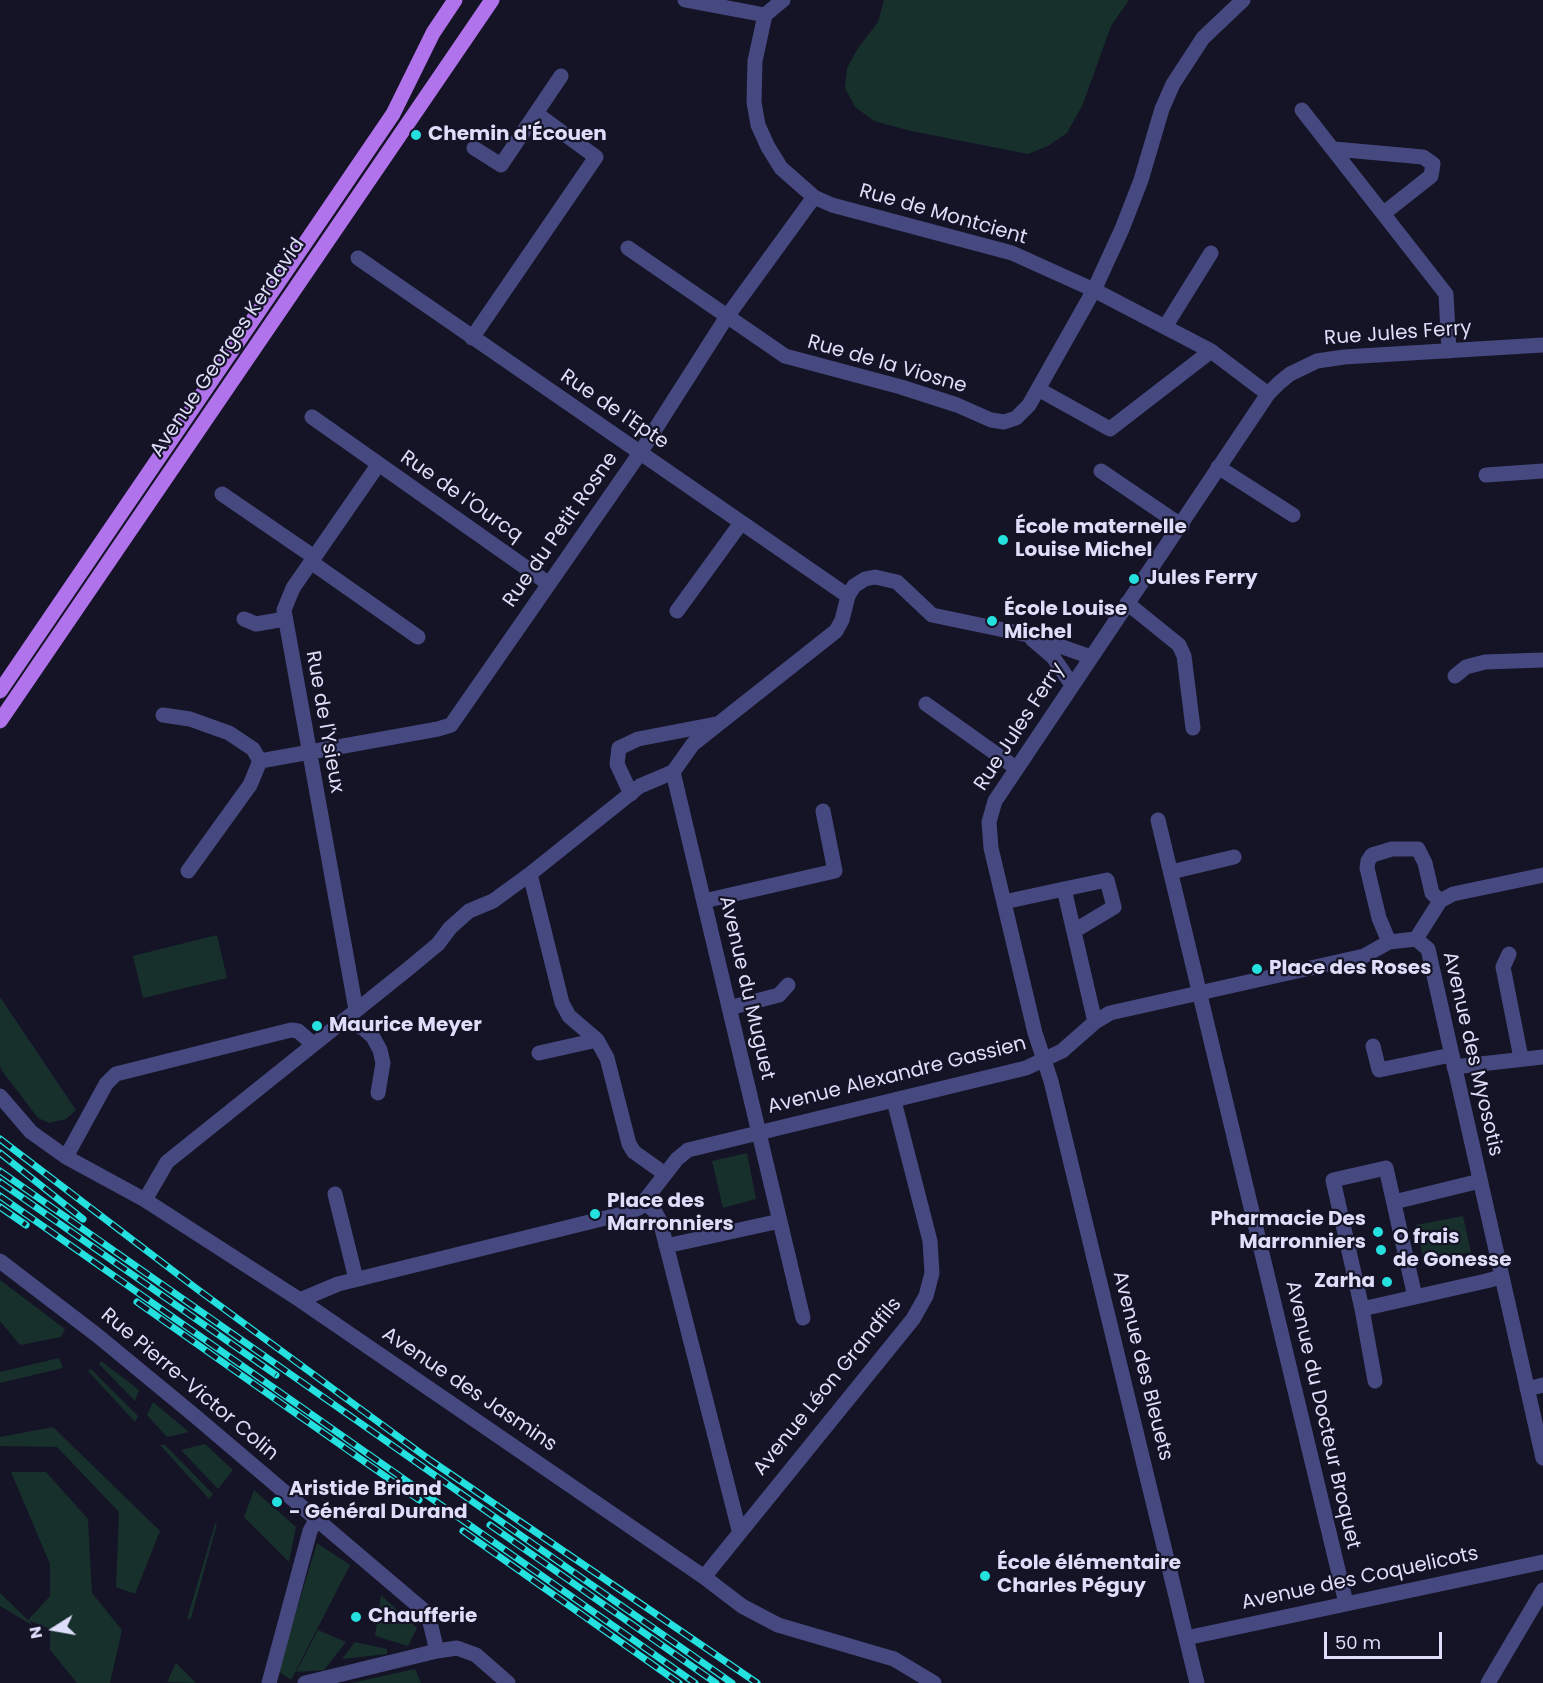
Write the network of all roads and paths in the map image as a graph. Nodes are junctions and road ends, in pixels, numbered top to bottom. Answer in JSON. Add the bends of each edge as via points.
{"nodes":[{"id":1,"x":455,"y":0,"type":"edge"},
{"id":2,"x":492,"y":0,"type":"edge"},
{"id":3,"x":685,"y":0,"type":"edge"},
{"id":4,"x":783,"y":0,"type":"edge"},
{"id":5,"x":1243,"y":0,"type":"edge"},
{"id":6,"x":765,"y":15,"type":"junction"},
{"id":7,"x":561,"y":76,"type":"dead end"},
{"id":8,"x":1302,"y":110,"type":"dead end"},
{"id":9,"x":537,"y":114,"type":"junction"},
{"id":10,"x":474,"y":148,"type":"dead end"},
{"id":11,"x":1334,"y":149,"type":"junction"},
{"id":12,"x":814,"y":197,"type":"junction"},
{"id":13,"x":1384,"y":213,"type":"junction"},
{"id":14,"x":628,"y":248,"type":"dead end"},
{"id":15,"x":1211,"y":253,"type":"dead end"},
{"id":16,"x":357,"y":258,"type":"dead end"},
{"id":17,"x":1094,"y":290,"type":"junction"},
{"id":18,"x":726,"y":318,"type":"junction"},
{"id":19,"x":1165,"y":327,"type":"junction"},
{"id":20,"x":472,"y":338,"type":"junction"},
{"id":21,"x":1543,"y":345,"type":"edge"},
{"id":22,"x":1211,"y":351,"type":"junction"},
{"id":23,"x":1449,"y":351,"type":"junction"},
{"id":24,"x":1038,"y":389,"type":"junction"},
{"id":25,"x":1268,"y":394,"type":"junction"},
{"id":26,"x":312,"y":417,"type":"dead end"},
{"id":27,"x":640,"y":453,"type":"junction"},
{"id":28,"x":378,"y":465,"type":"junction"},
{"id":29,"x":1218,"y":467,"type":"junction"},
{"id":30,"x":1101,"y":471,"type":"dead end"},
{"id":31,"x":1543,"y":471,"type":"edge"},
{"id":32,"x":1486,"y":475,"type":"dead end"},
{"id":33,"x":222,"y":494,"type":"dead end"},
{"id":34,"x":1293,"y":515,"type":"dead end"},
{"id":35,"x":741,"y":523,"type":"junction"},
{"id":36,"x":1182,"y":526,"type":"junction"},
{"id":37,"x":312,"y":560,"type":"junction"},
{"id":38,"x":549,"y":584,"type":"junction"},
{"id":39,"x":848,"y":596,"type":"junction"},
{"id":40,"x":1127,"y":603,"type":"junction"},
{"id":41,"x":677,"y":611,"type":"dead end"},
{"id":42,"x":244,"y":619,"type":"dead end"},
{"id":43,"x":285,"y":619,"type":"junction"},
{"id":44,"x":1028,"y":635,"type":"junction"},
{"id":45,"x":418,"y":637,"type":"dead end"},
{"id":46,"x":1091,"y":657,"type":"junction"},
{"id":47,"x":1543,"y":660,"type":"edge"},
{"id":48,"x":1455,"y":676,"type":"dead end"},
{"id":49,"x":1071,"y":685,"type":"junction"},
{"id":50,"x":0,"y":691,"type":"edge"},
{"id":51,"x":926,"y":704,"type":"dead end"},
{"id":52,"x":163,"y":715,"type":"dead end"},
{"id":53,"x":0,"y":721,"type":"edge"},
{"id":54,"x":718,"y":723,"type":"junction"},
{"id":55,"x":1193,"y":728,"type":"dead end"},
{"id":56,"x":308,"y":752,"type":"junction"},
{"id":57,"x":260,"y":761,"type":"junction"},
{"id":58,"x":1016,"y":768,"type":"junction"},
{"id":59,"x":673,"y":772,"type":"junction"},
{"id":60,"x":631,"y":794,"type":"junction"},
{"id":61,"x":823,"y":811,"type":"dead end"},
{"id":62,"x":1158,"y":820,"type":"dead end"},
{"id":63,"x":1234,"y":857,"type":"dead end"},
{"id":64,"x":188,"y":872,"type":"dead end"},
{"id":65,"x":1171,"y":872,"type":"junction"},
{"id":66,"x":530,"y":874,"type":"junction"},
{"id":67,"x":1543,"y":874,"type":"edge"},
{"id":68,"x":1064,"y":889,"type":"junction"},
{"id":69,"x":705,"y":901,"type":"junction"},
{"id":70,"x":1440,"y":901,"type":"junction"},
{"id":71,"x":1004,"y":902,"type":"junction"},
{"id":72,"x":1074,"y":931,"type":"junction"},
{"id":73,"x":1416,"y":939,"type":"junction"},
{"id":74,"x":1389,"y":942,"type":"junction"},
{"id":75,"x":1509,"y":954,"type":"dead end"},
{"id":76,"x":788,"y":985,"type":"dead end"},
{"id":77,"x":1200,"y":993,"type":"junction"},
{"id":78,"x":729,"y":1008,"type":"junction"},
{"id":79,"x":356,"y":1010,"type":"junction"},
{"id":80,"x":344,"y":1020,"type":"junction"},
{"id":81,"x":1095,"y":1022,"type":"junction"},
{"id":82,"x":597,"y":1040,"type":"junction"},
{"id":83,"x":313,"y":1044,"type":"junction"},
{"id":84,"x":1373,"y":1046,"type":"dead end"},
{"id":85,"x":539,"y":1053,"type":"dead end"},
{"id":86,"x":1543,"y":1057,"type":"edge"},
{"id":87,"x":1521,"y":1058,"type":"junction"},
{"id":88,"x":1046,"y":1059,"type":"junction"},
{"id":89,"x":1453,"y":1061,"type":"junction"},
{"id":90,"x":378,"y":1093,"type":"dead end"},
{"id":91,"x":0,"y":1095,"type":"edge"},
{"id":92,"x":894,"y":1101,"type":"junction"},
{"id":93,"x":759,"y":1133,"type":"junction"},
{"id":94,"x":66,"y":1157,"type":"junction"},
{"id":95,"x":665,"y":1174,"type":"junction"},
{"id":96,"x":1480,"y":1181,"type":"junction"},
{"id":97,"x":335,"y":1194,"type":"dead end"},
{"id":98,"x":145,"y":1200,"type":"junction"},
{"id":99,"x":1394,"y":1202,"type":"junction"},
{"id":100,"x":644,"y":1203,"type":"junction"},
{"id":101,"x":780,"y":1221,"type":"junction"},
{"id":102,"x":666,"y":1246,"type":"junction"},
{"id":103,"x":0,"y":1261,"type":"edge"},
{"id":104,"x":1501,"y":1277,"type":"junction"},
{"id":105,"x":356,"y":1279,"type":"junction"},
{"id":106,"x":1415,"y":1297,"type":"junction"},
{"id":107,"x":300,"y":1300,"type":"junction"},
{"id":108,"x":1362,"y":1309,"type":"junction"},
{"id":109,"x":803,"y":1318,"type":"dead end"},
{"id":110,"x":1375,"y":1381,"type":"dead end"},
{"id":111,"x":1543,"y":1385,"type":"edge"},
{"id":112,"x":1527,"y":1389,"type":"junction"},
{"id":113,"x":1543,"y":1458,"type":"edge"},
{"id":114,"x":317,"y":1518,"type":"junction"},
{"id":115,"x":739,"y":1530,"type":"junction"},
{"id":116,"x":1543,"y":1562,"type":"edge"},
{"id":117,"x":704,"y":1576,"type":"junction"},
{"id":118,"x":1543,"y":1590,"type":"edge"},
{"id":119,"x":1346,"y":1603,"type":"junction"},
{"id":120,"x":1186,"y":1638,"type":"junction"},
{"id":121,"x":437,"y":1651,"type":"junction"},
{"id":122,"x":269,"y":1683,"type":"edge"},
{"id":123,"x":305,"y":1683,"type":"edge"},
{"id":124,"x":508,"y":1683,"type":"edge"},
{"id":125,"x":934,"y":1683,"type":"edge"},
{"id":126,"x":1197,"y":1683,"type":"edge"},
{"id":127,"x":1488,"y":1683,"type":"edge"}],
"edges":[{"from":1,"to":50,"type":"main road","name":"Avenue Georges Kerdavid","via":[[433,33],[393,114]]},
{"from":2,"to":53,"type":"main road","name":"Avenue Georges Kerdavid"},
{"from":3,"to":6,"type":"street"},
{"from":4,"to":6,"type":"street"},
{"from":5,"to":17,"type":"street","name":"Rue de la Viosne","via":[[1203,38],[1173,84],[1138,190]]},
{"from":6,"to":12,"type":"street","name":"Rue de Montcient","via":[[754,72],[758,125],[782,168]]},
{"from":7,"to":9,"type":"street"},
{"from":8,"to":11,"type":"street"},
{"from":9,"to":10,"type":"street","via":[[501,165]]},
{"from":9,"to":20,"type":"street","via":[[596,157]]},
{"from":11,"to":13,"type":"street"},
{"from":11,"to":13,"type":"street","via":[[1423,157],[1433,164],[1431,176]]},
{"from":12,"to":17,"type":"street","name":"Rue de Montcient","via":[[831,205],[1012,253]]},
{"from":12,"to":18,"type":"street","name":"Rue du Petit Rosne"},
{"from":13,"to":23,"type":"street","via":[[1446,294]]},
{"from":14,"to":18,"type":"street","name":"Rue de la Viosne"},
{"from":15,"to":19,"type":"street"},
{"from":16,"to":20,"type":"street","name":"Rue de l'Epte"},
{"from":17,"to":19,"type":"street","name":"Rue de Montcient"},
{"from":17,"to":24,"type":"street","name":"Rue de la Viosne"},
{"from":18,"to":24,"type":"street","name":"Rue de la Viosne","via":[[784,356],[901,387],[991,420],[1004,422],[1016,418]]},
{"from":18,"to":27,"type":"street","name":"Rue du Petit Rosne"},
{"from":19,"to":22,"type":"street","name":"Rue de Montcient"},
{"from":20,"to":27,"type":"street","name":"Rue de l'Epte"},
{"from":21,"to":23,"type":"street","name":"Rue Jules Ferry"},
{"from":22,"to":24,"type":"street","via":[[1110,429]]},
{"from":22,"to":25,"type":"street","name":"Rue de Montcient"},
{"from":23,"to":25,"type":"street","name":"Rue Jules Ferry","via":[[1317,361],[1290,374]]},
{"from":25,"to":29,"type":"street","name":"Rue Jules Ferry"},
{"from":26,"to":28,"type":"street","name":"Rue de l'Ourcq"},
{"from":27,"to":35,"type":"street","name":"Rue de l'Epte"},
{"from":27,"to":38,"type":"street","name":"Rue du Petit Rosne"},
{"from":28,"to":37,"type":"street","name":"Rue de l'Ysieux"},
{"from":28,"to":38,"type":"street","name":"Rue de l'Ourcq"},
{"from":29,"to":34,"type":"street"},
{"from":29,"to":36,"type":"street","name":"Rue Jules Ferry"},
{"from":30,"to":36,"type":"street"},
{"from":31,"to":32,"type":"street"},
{"from":33,"to":37,"type":"street"},
{"from":35,"to":39,"type":"street","name":"Rue de l'Epte"},
{"from":35,"to":41,"type":"street"},
{"from":36,"to":40,"type":"street","name":"Rue Jules Ferry"},
{"from":37,"to":43,"type":"street","name":"Rue de l'Ysieux","via":[[292,588]]},
{"from":37,"to":45,"type":"street"},
{"from":38,"to":56,"type":"street","name":"Rue du Petit Rosne","via":[[452,725]]},
{"from":39,"to":44,"type":"street","via":[[854,585],[865,579],[885,578],[897,582],[932,615]]},
{"from":39,"to":54,"type":"street","via":[[836,631]]},
{"from":40,"to":46,"type":"street","name":"Rue Jules Ferry"},
{"from":40,"to":55,"type":"street","via":[[1179,645],[1184,656]]},
{"from":42,"to":43,"type":"street","via":[[256,624]]},
{"from":43,"to":56,"type":"street","name":"Rue de l'Ysieux"},
{"from":44,"to":46,"type":"street"},
{"from":44,"to":49,"type":"street","via":[[1053,657]]},
{"from":46,"to":49,"type":"street","name":"Rue Jules Ferry"},
{"from":47,"to":48,"type":"street","via":[[1485,662],[1466,667]]},
{"from":49,"to":58,"type":"street","name":"Rue Jules Ferry"},
{"from":51,"to":58,"type":"street"},
{"from":52,"to":57,"type":"street","via":[[190,719],[229,733],[253,749]]},
{"from":54,"to":59,"type":"street","via":[[683,753]]},
{"from":54,"to":60,"type":"street","via":[[638,739],[620,748],[617,764]]},
{"from":56,"to":57,"type":"street","name":"Rue du Petit Rosne"},
{"from":56,"to":79,"type":"street","name":"Rue de l'Ysieux"},
{"from":57,"to":64,"type":"street","via":[[250,785]]},
{"from":58,"to":71,"type":"street","name":"Rue Jules Ferry","via":[[995,801],[989,822]]},
{"from":59,"to":60,"type":"street"},
{"from":59,"to":69,"type":"street","name":"Avenue du Muguet"},
{"from":60,"to":66,"type":"street"},
{"from":61,"to":69,"type":"street","via":[[835,871]]},
{"from":62,"to":65,"type":"street","name":"Avenue du Docteur Broquet"},
{"from":63,"to":65,"type":"street"},
{"from":65,"to":77,"type":"street","name":"Avenue du Docteur Broquet"},
{"from":66,"to":79,"type":"street","via":[[492,901],[469,911],[438,944]]},
{"from":66,"to":82,"type":"street","via":[[562,1003],[569,1016]]},
{"from":67,"to":70,"type":"street","via":[[1453,894]]},
{"from":68,"to":71,"type":"street"},
{"from":68,"to":72,"type":"street"},
{"from":68,"to":72,"type":"street","via":[[1107,880],[1114,907]]},
{"from":69,"to":78,"type":"street","name":"Avenue du Muguet"},
{"from":70,"to":73,"type":"street"},
{"from":70,"to":74,"type":"street","via":[[1432,893],[1418,849],[1392,849],[1372,855],[1367,868]]},
{"from":71,"to":88,"type":"street","name":"Rue Jules Ferry","via":[[1035,1033]]},
{"from":72,"to":81,"type":"street"},
{"from":73,"to":74,"type":"street","name":"Avenue Alexandre Gassien"},
{"from":73,"to":89,"type":"street","name":"Avenue des Myosotis","via":[[1428,949]]},
{"from":74,"to":77,"type":"street","name":"Avenue Alexandre Gassien","via":[[1364,956]]},
{"from":75,"to":87,"type":"street","via":[[1503,967]]},
{"from":76,"to":78,"type":"street","via":[[779,995]]},
{"from":77,"to":81,"type":"street","name":"Avenue Alexandre Gassien","via":[[1110,1013]]},
{"from":77,"to":119,"type":"street","name":"Avenue du Docteur Broquet"},
{"from":78,"to":93,"type":"street","name":"Avenue du Muguet"},
{"from":79,"to":80,"type":"street"},
{"from":80,"to":83,"type":"street"},
{"from":80,"to":90,"type":"street","via":[[374,1037],[382,1063]]},
{"from":81,"to":88,"type":"street","name":"Avenue Alexandre Gassien","via":[[1062,1051]]},
{"from":82,"to":85,"type":"street"},
{"from":82,"to":95,"type":"street","via":[[607,1058],[629,1144],[640,1158]]},
{"from":83,"to":94,"type":"street","via":[[291,1030],[116,1074],[106,1084]]},
{"from":83,"to":98,"type":"street","via":[[167,1162]]},
{"from":84,"to":89,"type":"street","via":[[1379,1070]]},
{"from":86,"to":87,"type":"street"},
{"from":87,"to":89,"type":"street"},
{"from":88,"to":92,"type":"street","name":"Avenue Alexandre Gassien","via":[[1026,1068]]},
{"from":88,"to":120,"type":"street","name":"Avenue des Bleuets"},
{"from":89,"to":96,"type":"street","name":"Avenue des Myosotis"},
{"from":91,"to":94,"type":"street","name":"Avenue des Jasmins","via":[[31,1132]]},
{"from":92,"to":93,"type":"street","name":"Avenue Alexandre Gassien"},
{"from":92,"to":115,"type":"street","name":"Avenue Léon Grandfils","via":[[930,1241],[932,1273],[926,1296],[913,1319]]},
{"from":93,"to":95,"type":"street","name":"Avenue Alexandre Gassien","via":[[688,1150]]},
{"from":93,"to":101,"type":"street","name":"Avenue du Muguet"},
{"from":94,"to":98,"type":"street","name":"Avenue des Jasmins"},
{"from":95,"to":100,"type":"street","name":"Avenue Alexandre Gassien"},
{"from":96,"to":99,"type":"street","name":"Avenue des Myosotis"},
{"from":96,"to":104,"type":"street","name":"Avenue des Myosotis"},
{"from":97,"to":105,"type":"street"},
{"from":98,"to":107,"type":"street","name":"Avenue des Jasmins"},
{"from":99,"to":106,"type":"street"},
{"from":99,"to":108,"type":"street","via":[[1386,1168],[1333,1180]]},
{"from":100,"to":102,"type":"street","via":[[660,1221]]},
{"from":100,"to":105,"type":"street","via":[[613,1216]]},
{"from":101,"to":102,"type":"street"},
{"from":101,"to":109,"type":"street","name":"Avenue du Muguet"},
{"from":102,"to":115,"type":"street"},
{"from":103,"to":114,"type":"street","name":"Rue Pierre-Victor Colin","via":[[99,1336]]},
{"from":104,"to":106,"type":"street"},
{"from":104,"to":112,"type":"street","name":"Avenue des Myosotis"},
{"from":105,"to":107,"type":"street"},
{"from":106,"to":108,"type":"street"},
{"from":107,"to":117,"type":"street","name":"Avenue des Jasmins"},
{"from":108,"to":110,"type":"street"},
{"from":111,"to":112,"type":"street"},
{"from":112,"to":113,"type":"street","name":"Avenue des Myosotis"},
{"from":114,"to":121,"type":"street","name":"Rue Pierre-Victor Colin","via":[[428,1614]]},
{"from":114,"to":122,"type":"street","via":[[310,1531]]},
{"from":115,"to":117,"type":"street","name":"Avenue Léon Grandfils"},
{"from":116,"to":119,"type":"street","name":"Avenue des Coquelicots"},
{"from":117,"to":125,"type":"street","name":"Avenue des Jasmins","via":[[742,1606],[769,1621],[877,1652]]},
{"from":118,"to":127,"type":"street"},
{"from":119,"to":120,"type":"street","name":"Avenue des Coquelicots"},
{"from":120,"to":126,"type":"street","name":"Avenue des Bleuets"},
{"from":121,"to":123,"type":"street"},
{"from":121,"to":124,"type":"street","via":[[457,1648],[476,1655]]}]}
